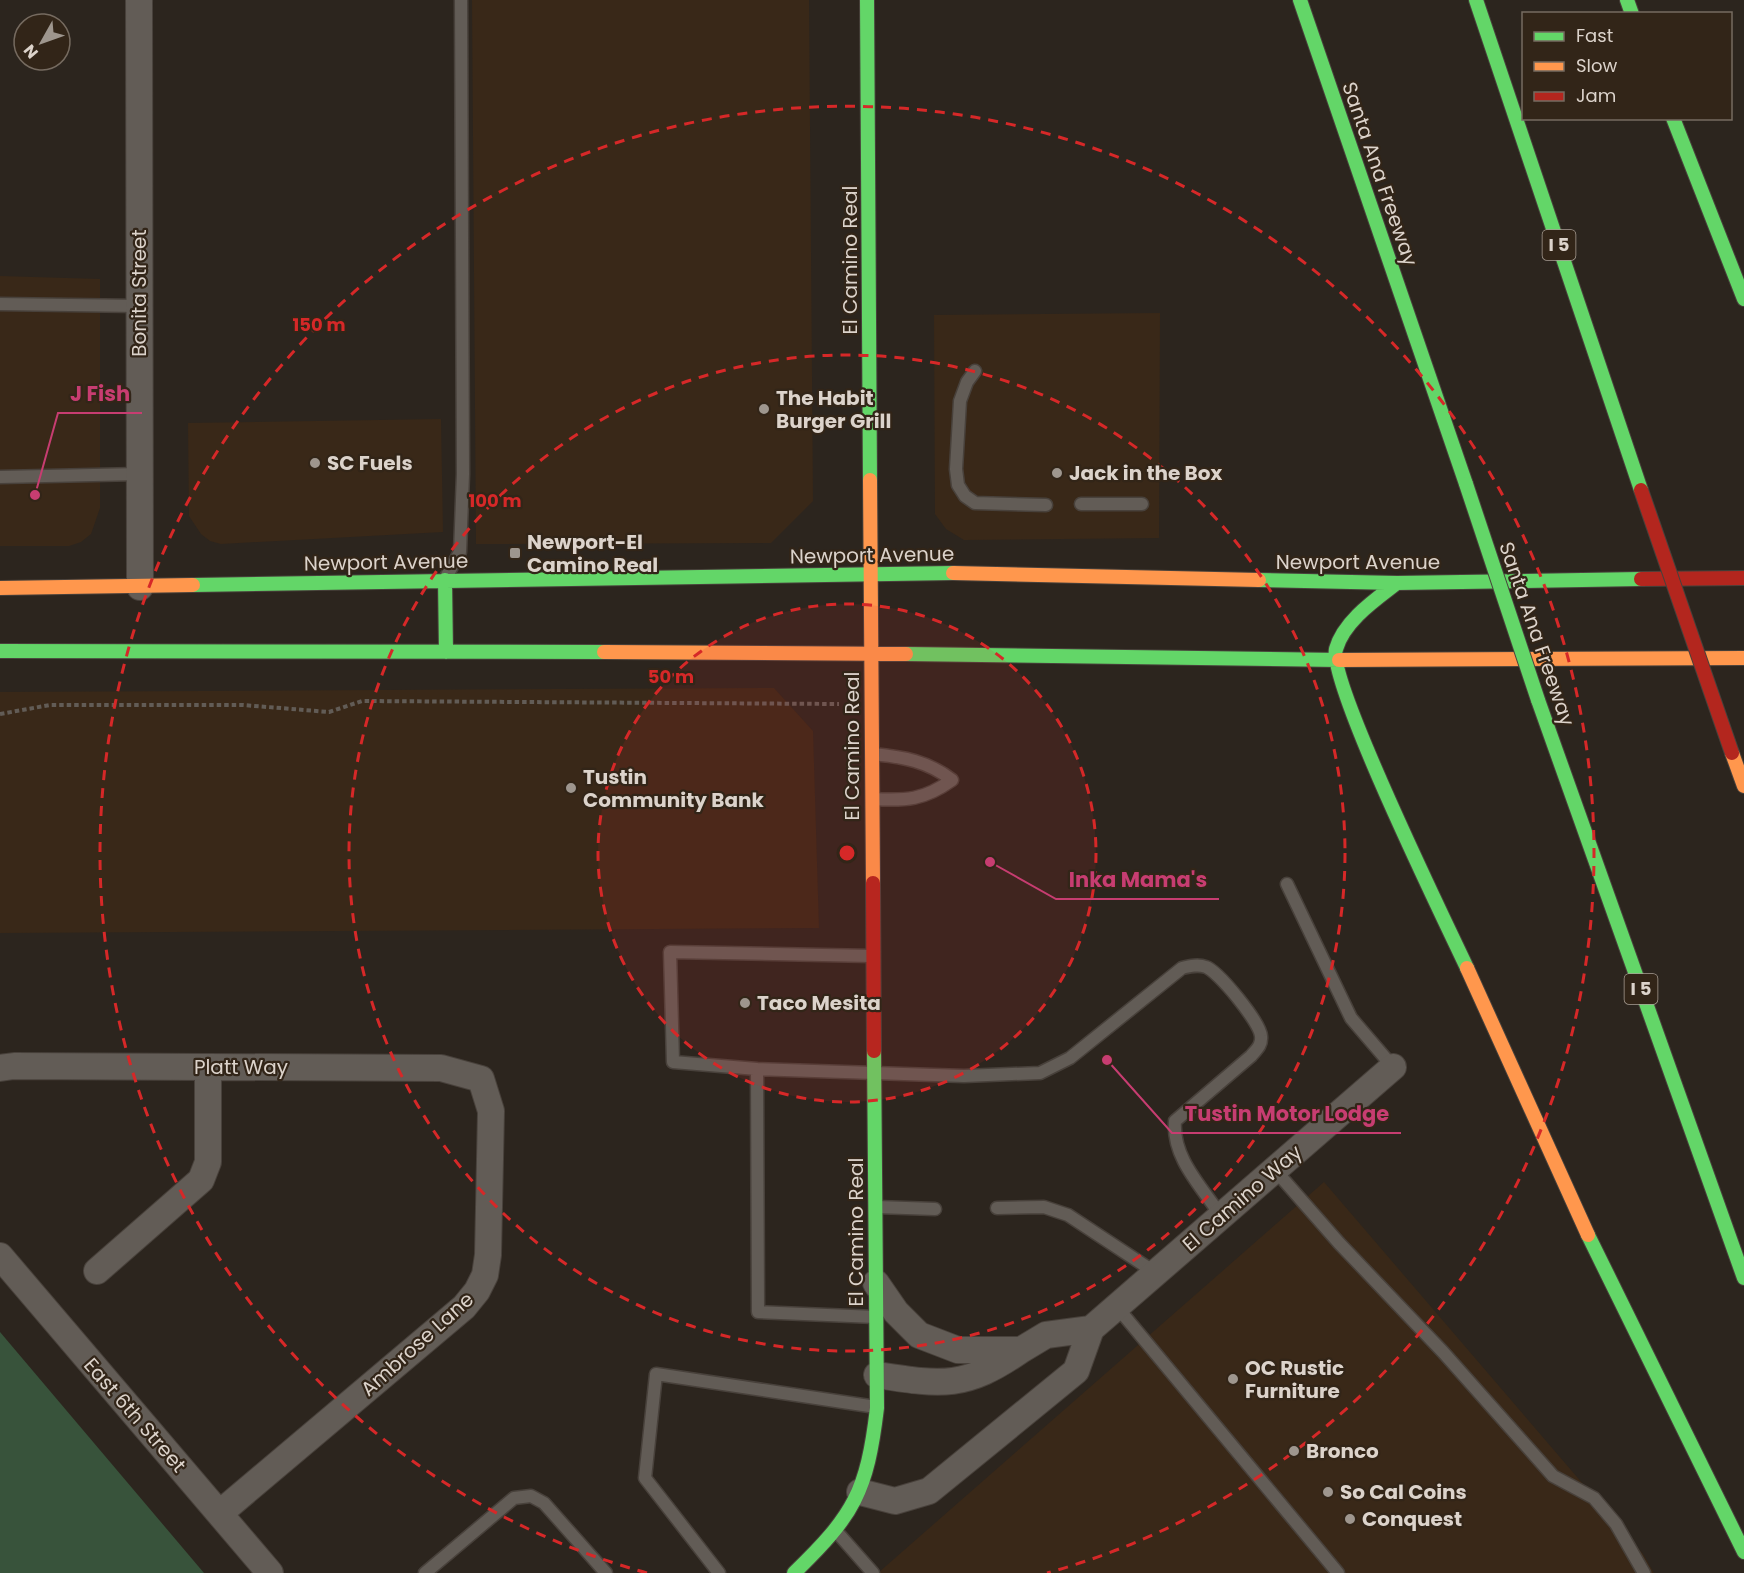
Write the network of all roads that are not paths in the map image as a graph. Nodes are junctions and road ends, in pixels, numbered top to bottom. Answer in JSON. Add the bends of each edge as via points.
{"nodes":[{"id":1,"x":139,"y":0,"type":"edge"},
{"id":2,"x":461,"y":0,"type":"edge"},
{"id":3,"x":867,"y":0,"type":"edge"},
{"id":4,"x":1300,"y":0,"type":"edge"},
{"id":5,"x":1476,"y":0,"type":"edge"},
{"id":6,"x":1674,"y":120,"type":"edge"},
{"id":7,"x":1744,"y":298,"type":"edge"},
{"id":8,"x":0,"y":304,"type":"edge"},
{"id":9,"x":140,"y":306,"type":"junction"},
{"id":10,"x":975,"y":371,"type":"dead end"},
{"id":11,"x":140,"y":474,"type":"junction"},
{"id":12,"x":0,"y":477,"type":"edge"},
{"id":13,"x":1081,"y":504,"type":"dead end"},
{"id":14,"x":1142,"y":504,"type":"dead end"},
{"id":15,"x":1046,"y":505,"type":"dead end"},
{"id":16,"x":871,"y":574,"type":"junction"},
{"id":17,"x":1744,"y":578,"type":"edge"},
{"id":18,"x":445,"y":580,"type":"junction"},
{"id":19,"x":1397,"y":583,"type":"junction"},
{"id":20,"x":140,"y":587,"type":"junction"},
{"id":21,"x":0,"y":588,"type":"edge"},
{"id":22,"x":0,"y":651,"type":"edge"},
{"id":23,"x":446,"y":652,"type":"junction"},
{"id":24,"x":871,"y":653,"type":"junction"},
{"id":25,"x":1744,"y":658,"type":"edge"},
{"id":26,"x":1334,"y":660,"type":"junction"},
{"id":27,"x":872,"y":754,"type":"junction"},
{"id":28,"x":1744,"y":786,"type":"edge"},
{"id":29,"x":872,"y":799,"type":"junction"},
{"id":30,"x":1287,"y":884,"type":"dead end"},
{"id":31,"x":874,"y":956,"type":"junction"},
{"id":32,"x":208,"y":1067,"type":"junction"},
{"id":33,"x":1393,"y":1067,"type":"joint"},
{"id":34,"x":0,"y":1068,"type":"edge"},
{"id":35,"x":756,"y":1069,"type":"junction"},
{"id":36,"x":874,"y":1072,"type":"junction"},
{"id":37,"x":481,"y":1079,"type":"joint"},
{"id":38,"x":1275,"y":1170,"type":"junction"},
{"id":39,"x":876,"y":1207,"type":"junction"},
{"id":40,"x":997,"y":1208,"type":"dead end"},
{"id":41,"x":935,"y":1209,"type":"dead end"},
{"id":42,"x":1221,"y":1216,"type":"junction"},
{"id":43,"x":0,"y":1256,"type":"edge"},
{"id":44,"x":97,"y":1271,"type":"dead end"},
{"id":45,"x":1156,"y":1273,"type":"junction"},
{"id":46,"x":1744,"y":1278,"type":"edge"},
{"id":47,"x":876,"y":1284,"type":"junction"},
{"id":48,"x":1117,"y":1307,"type":"junction"},
{"id":49,"x":876,"y":1317,"type":"junction"},
{"id":50,"x":1091,"y":1329,"type":"junction"},
{"id":51,"x":1022,"y":1350,"type":"junction"},
{"id":52,"x":877,"y":1375,"type":"junction"},
{"id":53,"x":877,"y":1408,"type":"junction"},
{"id":54,"x":860,"y":1492,"type":"junction"},
{"id":55,"x":220,"y":1514,"type":"junction"},
{"id":56,"x":836,"y":1531,"type":"junction"},
{"id":57,"x":1744,"y":1552,"type":"edge"},
{"id":58,"x":270,"y":1573,"type":"edge"},
{"id":59,"x":425,"y":1573,"type":"edge"},
{"id":60,"x":606,"y":1573,"type":"edge"},
{"id":61,"x":719,"y":1573,"type":"edge"},
{"id":62,"x":794,"y":1573,"type":"edge"},
{"id":63,"x":873,"y":1573,"type":"edge"},
{"id":64,"x":1338,"y":1573,"type":"edge"},
{"id":65,"x":1644,"y":1573,"type":"edge"}],
"edges":[{"from":1,"to":9,"type":"street","name":"Bonita Street"},
{"from":2,"to":18,"type":"lane","via":[[462,485],[460,552]]},
{"from":3,"to":16,"type":"main road","name":"El Camino Real"},
{"from":4,"to":46,"type":"main road","name":"Santa Ana Freeway","number":"I 5","bridge":true,"via":[[1538,700]]},
{"from":5,"to":28,"type":"main road","number":"I 5","bridge":true},
{"from":6,"to":7,"type":"main road"},
{"from":8,"to":9,"type":"lane"},
{"from":9,"to":11,"type":"street","name":"Bonita Street"},
{"from":10,"to":15,"type":"lane","via":[[960,401],[958,485],[975,502]]},
{"from":11,"to":12,"type":"lane"},
{"from":11,"to":20,"type":"street","name":"Bonita Street"},
{"from":13,"to":14,"type":"lane"},
{"from":16,"to":18,"type":"main road","name":"Newport Avenue"},
{"from":16,"to":19,"type":"main road","name":"Newport Avenue","via":[[1000,573]]},
{"from":16,"to":24,"type":"main road","name":"El Camino Real"},
{"from":17,"to":19,"type":"main road","name":"Newport Avenue"},
{"from":18,"to":20,"type":"main road","name":"Newport Avenue"},
{"from":18,"to":23,"type":"main road"},
{"from":19,"to":26,"type":"main road","via":[[1356,616],[1342,636]]},
{"from":20,"to":21,"type":"main road","name":"Newport Avenue"},
{"from":22,"to":23,"type":"main road"},
{"from":23,"to":24,"type":"main road"},
{"from":24,"to":26,"type":"main road"},
{"from":24,"to":27,"type":"main road","name":"El Camino Real"},
{"from":25,"to":26,"type":"main road"},
{"from":26,"to":57,"type":"main road","via":[[1351,713],[1576,1210]]},
{"from":27,"to":29,"type":"main road","name":"El Camino Real"},
{"from":27,"to":29,"type":"lane","via":[[909,757],[952,780],[911,801]]},
{"from":29,"to":31,"type":"main road","name":"El Camino Real"},
{"from":30,"to":33,"type":"lane","via":[[1351,1018]]},
{"from":31,"to":35,"type":"lane","via":[[670,952],[673,1062]]},
{"from":31,"to":36,"type":"main road","name":"El Camino Real"},
{"from":32,"to":34,"type":"street","name":"Platt Way"},
{"from":32,"to":37,"type":"street","name":"Platt Way","via":[[441,1068]]},
{"from":32,"to":44,"type":"street","via":[[208,1162],[201,1180]]},
{"from":33,"to":38,"type":"street","name":"El Camino Way"},
{"from":35,"to":36,"type":"lane"},
{"from":35,"to":49,"type":"lane","via":[[758,1312]]},
{"from":36,"to":39,"type":"main road","name":"El Camino Real"},
{"from":36,"to":42,"type":"lane","via":[[964,1076],[1040,1073],[1070,1058],[1182,968],[1206,967],[1257,1023],[1261,1035],[1260,1046],[1251,1056],[1174,1121],[1178,1153]]},
{"from":37,"to":55,"type":"street","name":"Ambrose Lane","via":[[491,1111],[489,1231],[485,1275],[477,1292]]},
{"from":38,"to":42,"type":"street","name":"El Camino Way"},
{"from":38,"to":65,"type":"lane","via":[[1553,1476],[1594,1498],[1616,1524]]},
{"from":39,"to":41,"type":"lane"},
{"from":39,"to":47,"type":"main road","name":"El Camino Real"},
{"from":40,"to":45,"type":"lane","via":[[1044,1207],[1068,1215]]},
{"from":42,"to":45,"type":"street","name":"El Camino Way"},
{"from":43,"to":55,"type":"street","name":"East 6th Street"},
{"from":45,"to":48,"type":"street","name":"El Camino Way"},
{"from":47,"to":49,"type":"main road","name":"El Camino Real"},
{"from":47,"to":51,"type":"street","via":[[911,1328],[936,1344],[958,1350]]},
{"from":48,"to":50,"type":"street","name":"El Camino Way"},
{"from":48,"to":64,"type":"lane"},
{"from":49,"to":52,"type":"main road","name":"El Camino Real"},
{"from":50,"to":51,"type":"street","via":[[1046,1335]]},
{"from":50,"to":54,"type":"street","via":[[1076,1371],[929,1491],[895,1501]]},
{"from":51,"to":52,"type":"street","via":[[992,1370],[964,1380],[929,1382]]},
{"from":52,"to":53,"type":"main road","name":"El Camino Real"},
{"from":53,"to":54,"type":"main road","name":"El Camino Real"},
{"from":53,"to":61,"type":"lane","via":[[656,1374],[645,1478]]},
{"from":54,"to":56,"type":"main road","name":"El Camino Real"},
{"from":55,"to":58,"type":"street","name":"East 6th Street"},
{"from":56,"to":62,"type":"main road","name":"El Camino Real"},
{"from":56,"to":63,"type":"lane"},
{"from":59,"to":60,"type":"lane","via":[[514,1498],[531,1496],[544,1503]]}]}
